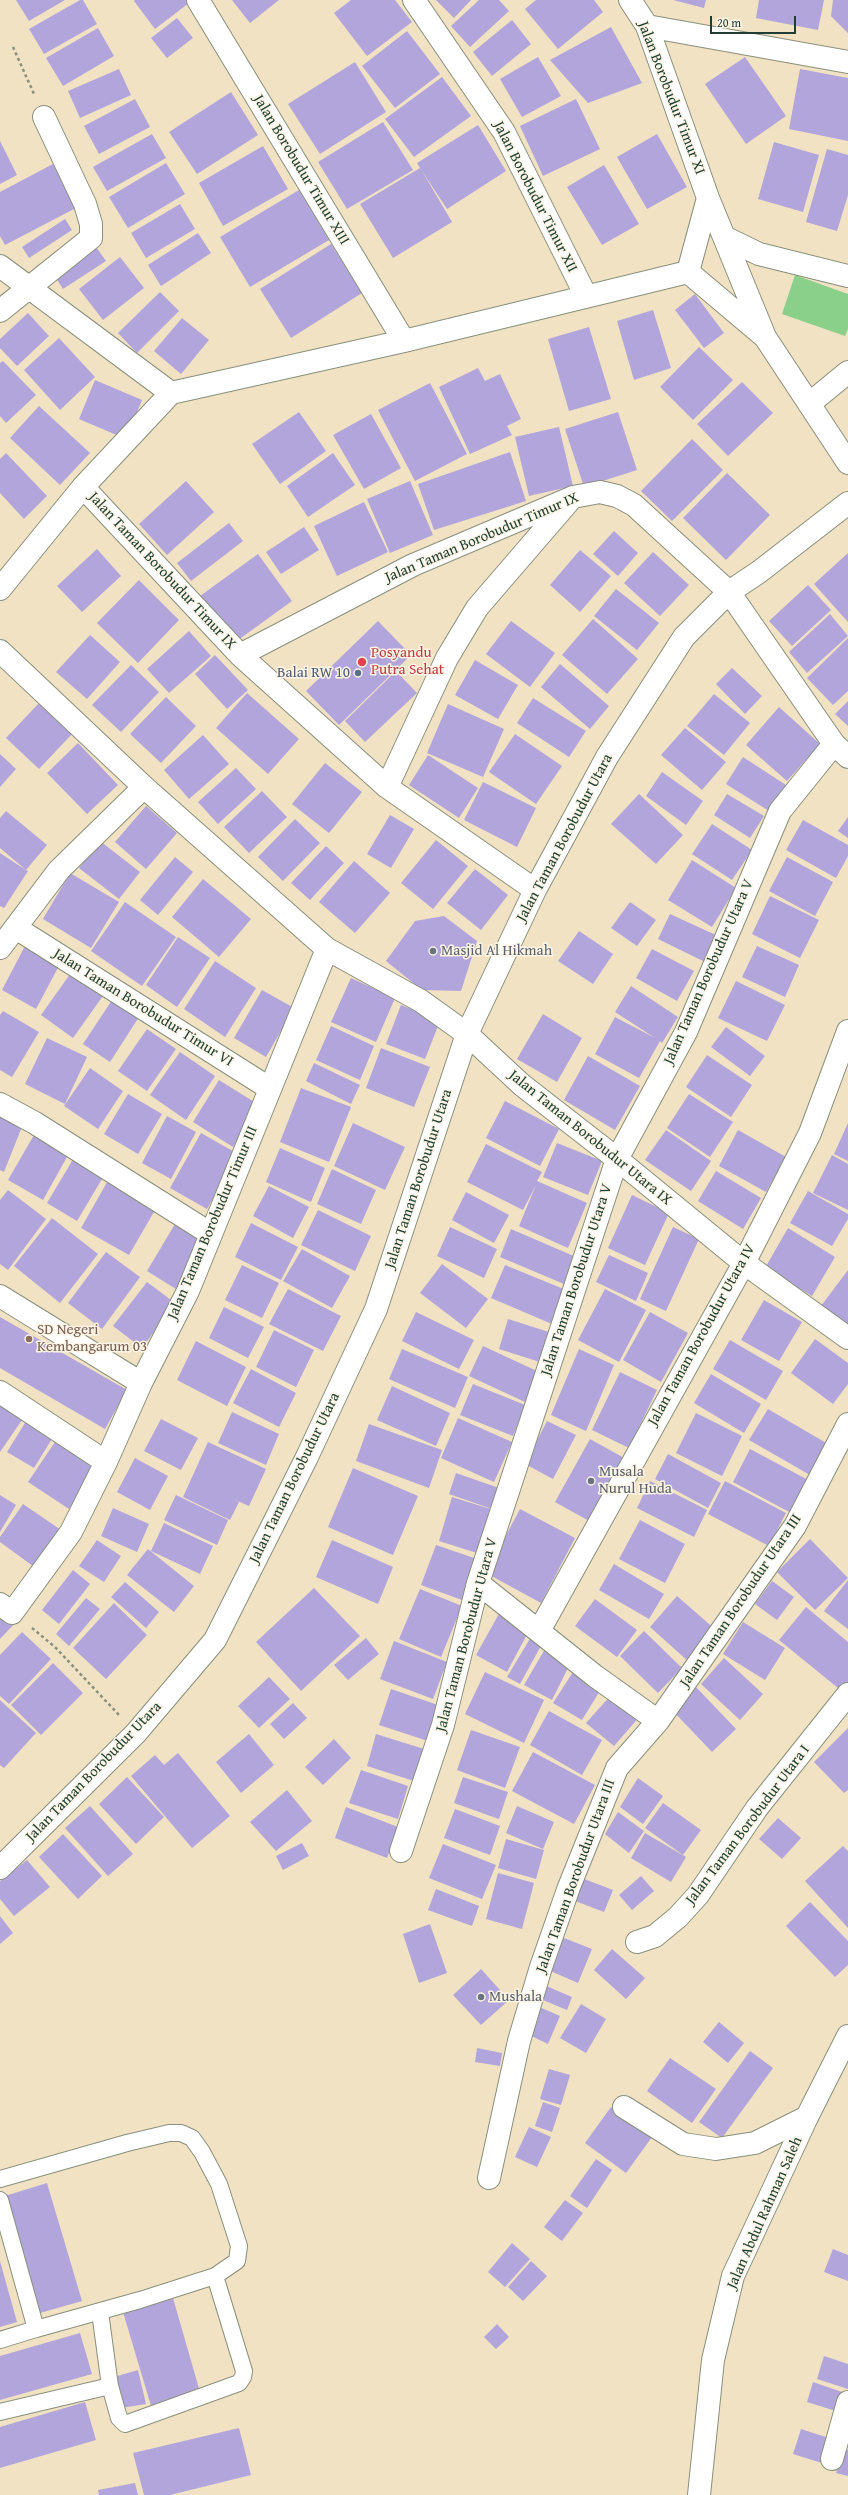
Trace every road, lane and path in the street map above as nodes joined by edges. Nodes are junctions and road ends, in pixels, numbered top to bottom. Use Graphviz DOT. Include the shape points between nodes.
graph roads {
  1 [pos="198,0"];
  2 [pos="414,0"];
  3 [pos="630,0"];
  4 [pos="647,26"];
  5 [pos="13,47"];
  6 [pos="848,62"];
  7 [pos="44,117"];
  8 [pos="708,198"];
  9 [pos="724,237"];
  10 [pos="0,266"];
  11 [pos="688,272"];
  12 [pos="848,276"];
  13 [pos="29,287"];
  14 [pos="586,296"];
  15 [pos="0,311"];
  16 [pos="766,337"];
  17 [pos="404,341"];
  18 [pos="848,372"];
  19 [pos="171,393"];
  20 [pos="809,404"];
  21 [pos="848,463"];
  22 [pos="83,487"];
  23 [pos="574,497"];
  24 [pos="848,503"];
  25 [pos="0,589"];
  26 [pos="729,592"];
  27 [pos="1,655"];
  28 [pos="240,655"];
  29 [pos="841,750"];
  30 [pos="144,787"];
  31 [pos="387,787"];
  32 [pos="535,890"];
  33 [pos="16,928"];
  34 [pos="0,948"];
  35 [pos="327,949"];
  36 [pos="848,1031"];
  37 [pos="467,1034"];
  38 [pos="269,1088"];
  39 [pos="0,1104"];
  40 [pos="617,1159"];
  41 [pos="210,1234"];
  42 [pos="744,1263"];
  43 [pos="0,1296"];
  44 [pos="848,1338"];
  45 [pos="141,1383"];
  46 [pos="0,1392"];
  47 [pos="848,1424"];
  48 [pos="106,1462"];
  49 [pos="478,1584"];
  50 [pos="6,1608"];
  51 [pos="539,1631"];
  52 [pos="848,1694"];
  53 [pos="658,1721"];
  54 [pos="136,1733"];
  55 [pos="402,1851"];
  56 [pos="0,1868"];
  57 [pos="637,1942"];
  58 [pos="848,2036"];
  59 [pos="624,2107"];
  60 [pos="807,2117"];
  61 [pos="489,2178"];
  62 [pos="0,2179"];
  63 [pos="0,2200"];
  64 [pos="215,2276"];
  65 [pos="100,2312"];
  66 [pos="36,2329"];
  67 [pos="0,2340"];
  68 [pos="110,2386"];
  69 [pos="848,2402"];
  70 [pos="0,2412"];
  71 [pos="832,2459"];
  72 [pos="699,2495"];
  1 -- 17 [label="street, Jalan Borobudur Timur XIII"];
  2 -- 14 [label="street, Jalan Borobudur Timur XII" via="504,132"];
  3 -- 4 [label="street, Jalan Borobudur Timur XI"];
  4 -- 6 [label="street"];
  4 -- 8 [label="street, Jalan Borobudur Timur XI"];
  5 -- 7 [label="path"];
  7 -- 13 [label="street" via="85,204 91,224 91,238"];
  8 -- 9 [label="street, Jalan Borobudur Timur XI"];
  8 -- 11 [label="street"];
  9 -- 12 [label="street" via="759,254"];
  9 -- 16 [label="street, Jalan Borobudur Timur XI"];
  10 -- 13 [label="street"];
  11 -- 14 [label="street"];
  11 -- 16 [label="street"];
  13 -- 15 [label="street"];
  13 -- 19 [label="street"];
  14 -- 17 [label="street"];
  16 -- 20 [label="street"];
  17 -- 19 [label="street"];
  18 -- 20 [label="street"];
  19 -- 22 [label="street"];
  20 -- 21 [label="street"];
  22 -- 25 [label="street"];
  22 -- 28 [label="street, Jalan Taman Borobudur Timur IX"];
  23 -- 26 [label="street, Jalan Taman Borobudur Timur IX" via="600,492 617,496 634,505"];
  23 -- 28 [label="street, Jalan Taman Borobudur Timur IX" via="412,565"];
  23 -- 31 [label="street" via="477,608 447,658"];
  24 -- 26 [label="street, Jalan Taman Borobudur Utara"];
  26 -- 29 [label="street, Jalan Taman Borobudur Timur IX"];
  26 -- 32 [label="street, Jalan Taman Borobudur Utara" via="684,637 607,757"];
  27 -- 30 [label="street, Jalan Taman Borobudur Utara IX"];
  28 -- 31 [label="street, Jalan Taman Borobudur Timur IX"];
  29 -- 40 [label="street, Jalan Taman Borobudur Utara V" via="780,811 686,1032"];
  30 -- 33 [label="street" via="59,870"];
  30 -- 35 [label="street, Jalan Taman Borobudur Utara IX"];
  31 -- 32 [label="street, Jalan Taman Borobudur Timur IX"];
  32 -- 37 [label="street, Jalan Taman Borobudur Utara"];
  33 -- 34 [label="street"];
  33 -- 38 [label="street, Jalan Taman Borobudur Timur VI"];
  35 -- 37 [label="street, Jalan Taman Borobudur Utara IX" via="421,1001"];
  35 -- 38 [label="street, Jalan Taman Borobudur Timur III"];
  36 -- 42 [label="street, Jalan Taman Borobudur Utara IV" via="810,1133"];
  37 -- 40 [label="street, Jalan Taman Borobudur Utara IX" via="522,1085"];
  37 -- 54 [label="street, Jalan Taman Borobudur Utara" via="376,1309 307,1457 215,1640"];
  38 -- 41 [label="street, Jalan Taman Borobudur Timur III"];
  39 -- 41 [label="street"];
  40 -- 42 [label="street, Jalan Taman Borobudur Utara IX"];
  40 -- 49 [label="street, Jalan Taman Borobudur Utara V"];
  41 -- 45 [label="street, Jalan Taman Borobudur Timur III" via="188,1291"];
  42 -- 44 [label="street, Jalan Taman Borobudur Utara IX"];
  42 -- 51 [label="street, Jalan Taman Borobudur Utara IV"];
  43 -- 45 [label="street"];
  45 -- 48 [label="street, Jalan Taman Borobudur Timur III"];
  46 -- 48 [label="street"];
  47 -- 53 [label="street, Jalan Taman Borobudur Utara III" via="795,1526"];
  48 -- 50 [label="street, Jalan Taman Borobudur Timur III" via="71,1532"];
  49 -- 51 [label="street"];
  49 -- 55 [label="street, Jalan Taman Borobudur Utara V" via="443,1725"];
  50 -- 54 [label="path" via="55,1647"];
  51 -- 53 [label="street" via="595,1676"];
  52 -- 57 [label="street, Jalan Taman Borobudur Utara I" via="757,1808 698,1896 655,1936"];
  53 -- 61 [label="street, Jalan Taman Borobudur Utara III" via="616,1768 568,1887 518,2041"];
  54 -- 56 [label="street, Jalan Taman Borobudur Utara"];
  58 -- 60 [label="street, Jalan Abdul Rahman Saleh"];
  59 -- 60 [label="street" via="683,2144 716,2149 755,2143"];
  60 -- 72 [label="street, Jalan Abdul Rahman Saleh" via="733,2276 713,2360"];
  62 -- 64 [label="lane" via="127,2143 181,2133 192,2138 219,2184 239,2246 238,2261"];
  63 -- 66 [label="lane"];
  64 -- 65 [label="lane"];
  64 -- 68 [label="lane" via="244,2370 239,2383 125,2424 119,2418"];
  65 -- 66 [label="lane"];
  65 -- 68 [label="lane"];
  66 -- 67 [label="lane"];
  68 -- 70 [label="lane"];
  69 -- 71 [label="street"];
}
